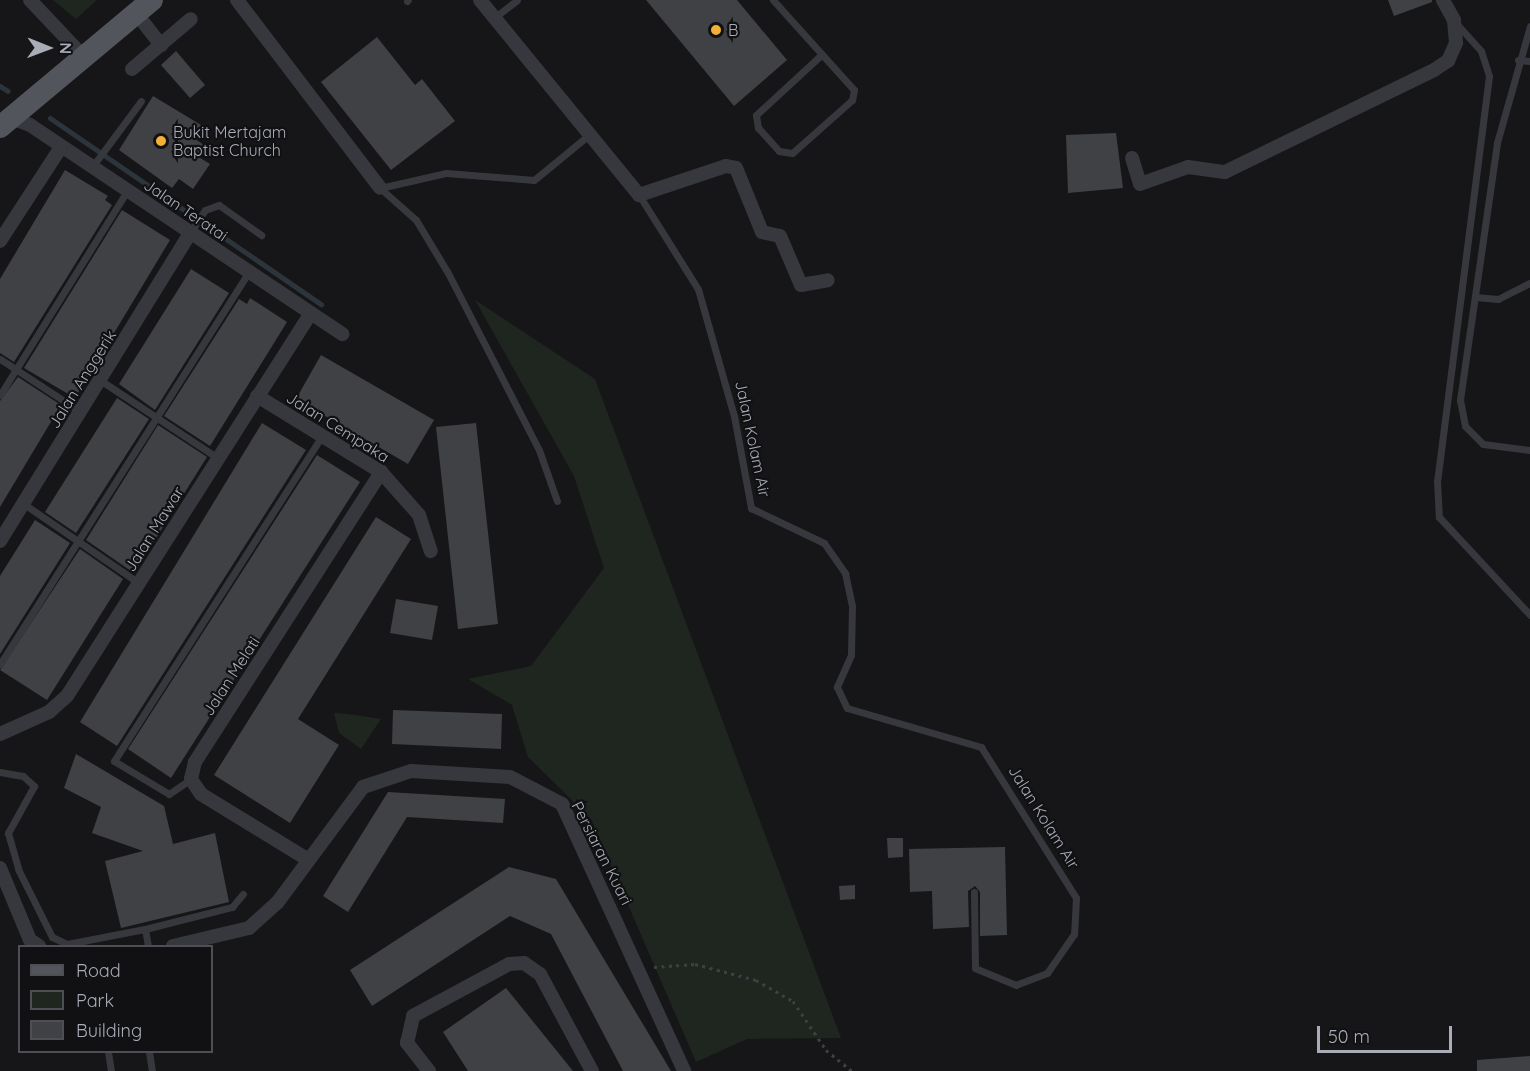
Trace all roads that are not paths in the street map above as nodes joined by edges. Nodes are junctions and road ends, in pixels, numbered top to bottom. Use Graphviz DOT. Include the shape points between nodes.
graph roads {
  1 [pos="30,0"];
  2 [pos="237,0"];
  3 [pos="480,0"];
  4 [pos="517,0"];
  5 [pos="773,0"];
  6 [pos="1443,0"];
  7 [pos="144,7"];
  8 [pos="494,18"];
  9 [pos="191,19"];
  10 [pos="1454,20"];
  11 [pos="1530,26"];
  12 [pos="161,45"];
  13 [pos="82,55"];
  14 [pos="821,55"];
  15 [pos="1518,60"];
  16 [pos="1530,61"];
  17 [pos="132,69"];
  18 [pos="141,101"];
  19 [pos="4,120"];
  20 [pos="590,134"];
  21 [pos="60,147"];
  22 [pos="1132,158"];
  23 [pos="92,167"];
  24 [pos="380,188"];
  25 [pos="127,191"];
  26 [pos="639,195"];
  27 [pos="190,233"];
  28 [pos="261,235"];
  29 [pos="0,241"];
  30 [pos="249,272"];
  31 [pos="828,280"];
  32 [pos="1530,283"];
  33 [pos="1475,297"];
  34 [pos="311,313"];
  35 [pos="342,334"];
  36 [pos="0,359"];
  37 [pos="16,370"];
  38 [pos="100,380"];
  39 [pos="0,396"];
  40 [pos="257,396"];
  41 [pos="81,412"];
  42 [pos="158,418"];
  43 [pos="322,436"];
  44 [pos="1530,450"];
  45 [pos="218,458"];
  46 [pos="381,472"];
  47 [pos="557,501"];
  48 [pos="24,504"];
  49 [pos="0,541"];
  50 [pos="81,543"];
  51 [pos="431,551"];
  52 [pos="139,583"];
  53 [pos="1530,615"];
  54 [pos="0,664"];
  55 [pos="0,734"];
  56 [pos="0,772"];
  57 [pos="191,779"];
  58 [pos="307,859"];
  59 [pos="0,868"];
  60 [pos="974,892"];
  61 [pos="243,894"];
  62 [pos="145,929"];
  63 [pos="38,945"];
  64 [pos="148,945"];
  65 [pos="177,945"];
  66 [pos="108,1053"];
  67 [pos="149,1053"];
  68 [pos="111,1071"];
  69 [pos="152,1071"];
  70 [pos="429,1071"];
  71 [pos="592,1071"];
  72 [pos="684,1071"];
  1 -- 13 [label="street"];
  2 -- 24 [label="street"];
  3 -- 8 [label="street, Jalan Kolam Air"];
  4 -- 8 [label="lane"];
  5 -- 14 [label="lane"];
  6 -- 10 [label="street"];
  7 -- 12 [label="street"];
  7 -- 13 [label="main road"];
  8 -- 20 [label="street, Jalan Kolam Air"];
  9 -- 12 [label="street"];
  10 -- 22 [label="street" via="1456,43 1448,61 1225,172 1188,166 1140,184"];
  10 -- 53 [label="lane" via="1482,51 1488,76 1437,481 1439,517"];
  11 -- 15 [label="lane"];
  12 -- 17 [label="street"];
  13 -- 19 [label="main road"];
  14 -- 14 [label="lane" via="854,90 852,100 792,153 779,151 758,128 756,115"];
  15 -- 16 [label="lane"];
  15 -- 33 [label="lane" via="1497,143"];
  18 -- 23 [label="lane"];
  19 -- 21 [label="street, Jalan Teratai"];
  20 -- 24 [label="lane" via="534,180 446,173"];
  20 -- 26 [label="street, Jalan Kolam Air"];
  21 -- 23 [label="street, Jalan Teratai"];
  21 -- 29 [label="street"];
  23 -- 25 [label="street, Jalan Teratai"];
  24 -- 47 [label="lane" via="416,220 448,273 540,450"];
  25 -- 27 [label="street, Jalan Teratai"];
  25 -- 37 [label="lane"];
  26 -- 31 [label="street" via="726,166 736,168 762,232 780,236 801,285"];
  26 -- 60 [label="lane, Jalan Kolam Air" via="698,289 734,416 751,508 824,543 845,573 852,606 851,655 837,687 847,708 981,747 1076,898 1074,933 1047,973 1016,985 975,968"];
  27 -- 28 [label="lane" via="205,210 219,205"];
  27 -- 30 [label="street, Jalan Teratai"];
  27 -- 38 [label="street, Jalan Anggerik"];
  30 -- 34 [label="street, Jalan Teratai"];
  30 -- 42 [label="lane"];
  32 -- 33 [label="lane" via="1498,299"];
  33 -- 44 [label="lane" via="1460,400 1465,426 1483,444"];
  34 -- 35 [label="street, Jalan Teratai"];
  34 -- 40 [label="street, Jalan Mawar"];
  36 -- 37 [label="lane"];
  37 -- 39 [label="lane"];
  37 -- 41 [label="lane"];
  38 -- 41 [label="street, Jalan Anggerik"];
  38 -- 42 [label="lane"];
  40 -- 43 [label="street, Jalan Cempaka"];
  40 -- 45 [label="street, Jalan Mawar"];
  41 -- 48 [label="street, Jalan Anggerik"];
  42 -- 45 [label="lane"];
  42 -- 50 [label="lane"];
  43 -- 46 [label="street, Jalan Cempaka"];
  43 -- 57 [label="lane" via="114,760 169,795"];
  45 -- 52 [label="street, Jalan Mawar"];
  46 -- 51 [label="street, Jalan Cempaka" via="419,515"];
  46 -- 57 [label="street, Jalan Melati" via="195,762"];
  48 -- 49 [label="street, Jalan Anggerik"];
  48 -- 50 [label="lane"];
  50 -- 52 [label="lane"];
  50 -- 54 [label="lane"];
  52 -- 55 [label="street, Jalan Mawar" via="67,696 49,712"];
  56 -- 62 [label="lane" via="23,776 34,786 8,833 18,869 52,937 67,944"];
  57 -- 58 [label="street" via="201,794"];
  58 -- 65 [label="street, Persiaran Kuari" via="277,903 249,928"];
  58 -- 72 [label="street, Persiaran Kuari" via="363,787 411,771 510,777 562,804"];
  59 -- 63 [label="street" via="30,940"];
  61 -- 62 [label="lane" via="232,906"];
  62 -- 64 [label="lane"];
  66 -- 68 [label="lane"];
  67 -- 69 [label="lane"];
  70 -- 71 [label="street" via="407,1043 413,1016 509,964 524,963 540,974"];
}
